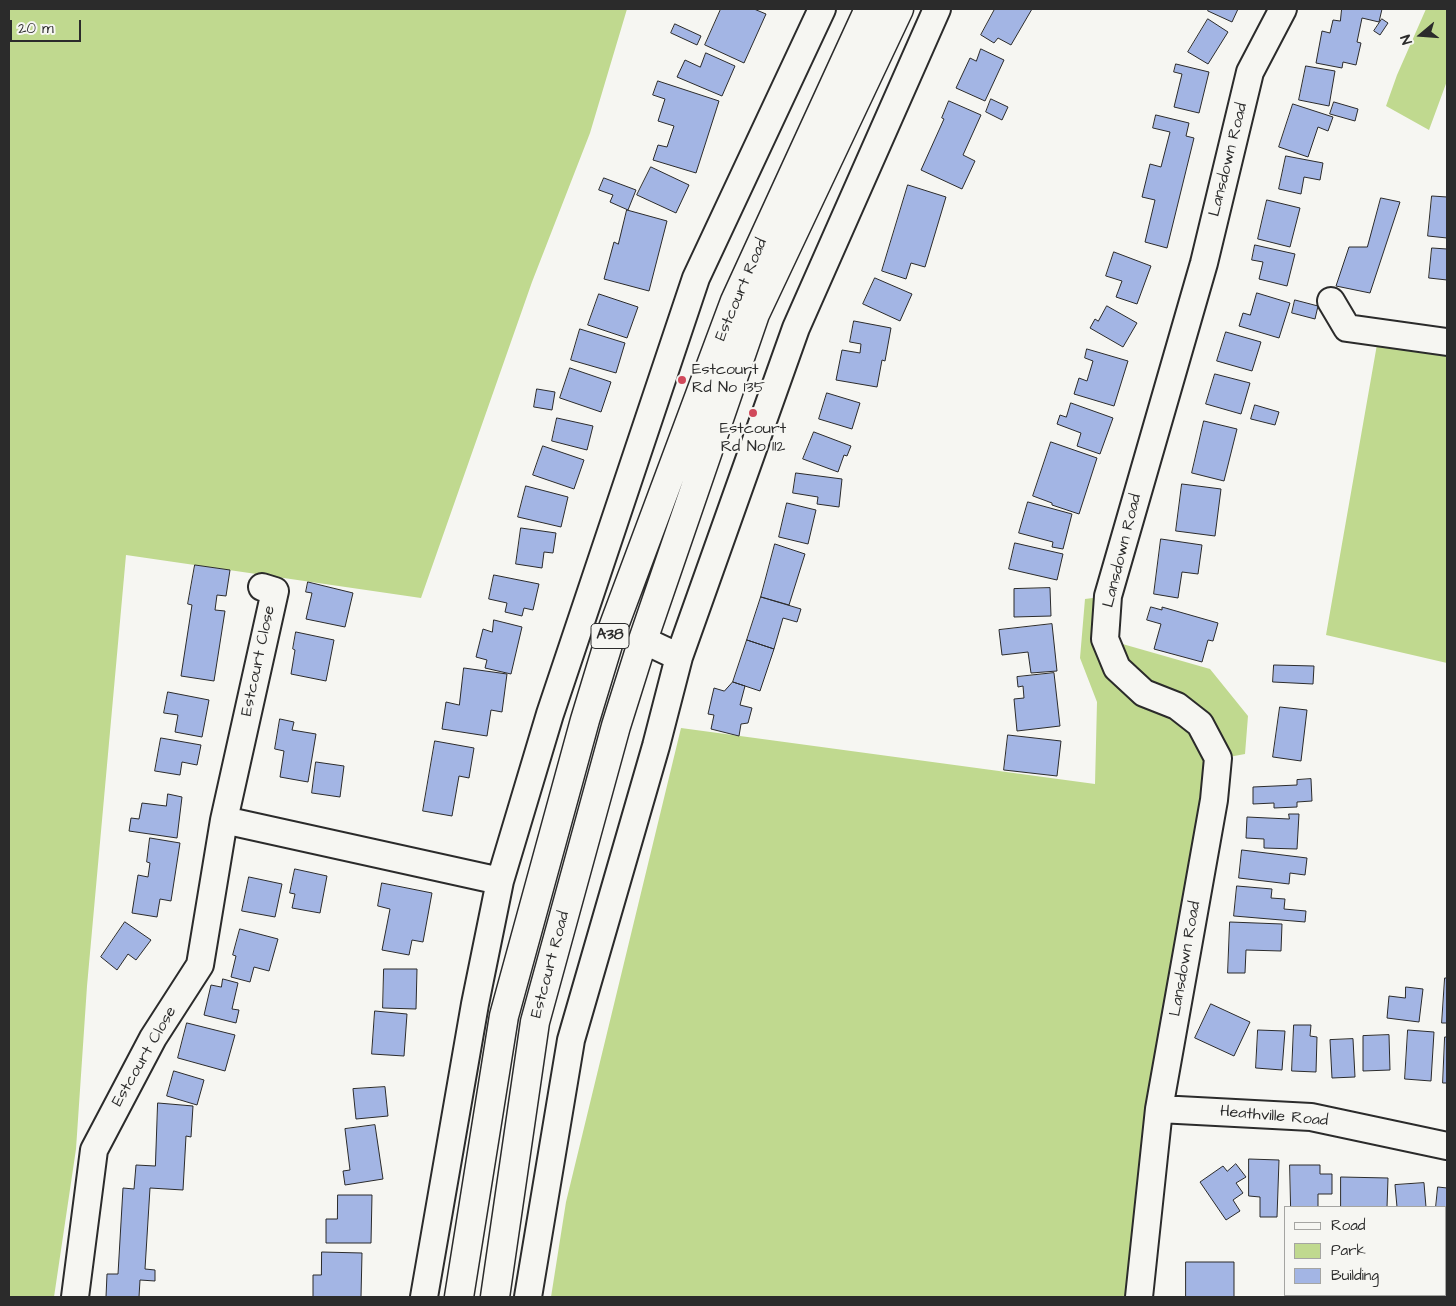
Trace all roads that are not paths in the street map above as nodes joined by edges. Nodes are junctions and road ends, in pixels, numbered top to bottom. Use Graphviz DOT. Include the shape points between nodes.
graph roads {
  1 [pos="822,9"];
  2 [pos="869,9"];
  3 [pos="899,9"];
  4 [pos="937,9"];
  5 [pos="1283,9"];
  6 [pos="1331,301"];
  7 [pos="1447,342"];
  8 [pos="274,590"];
  9 [pos="643,640"];
  10 [pos="679,657"];
  11 [pos="550,714"];
  12 [pos="585,720"];
  13 [pos="224,820"];
  14 [pos="500,881"];
  15 [pos="475,1004"];
  16 [pos="504,1016"];
  17 [pos="1159,1109"];
  18 [pos="1447,1146"];
  19 [pos="75,1297"];
  20 [pos="424,1297"];
  21 [pos="459,1297"];
  22 [pos="495,1297"];
  23 [pos="528,1297"];
  24 [pos="1139,1297"];
  1 -- 11 [label="street" via="696,278"];
  2 -- 12 [label="main road, Estcourt Road / A38" via="735,301 612,628"];
  3 -- 9 [label="main road, Estcourt Road / A38" via="755,314"];
  4 -- 10 [label="street" via="796,328"];
  5 -- 17 [label="street, Lansdown Road" via="1250,72 1204,263 1108,596 1105,639 1118,668 1144,693 1177,706 1200,724 1218,758 1214,800"];
  6 -- 7 [label="street" via="1347,328"];
  8 -- 13 [label="street, Estcourt Close"];
  9 -- 10 [label="street"];
  9 -- 22 [label="main road, Estcourt Road / A38" via="616,726 535,1022"];
  10 -- 23 [label="street" via="571,1040"];
  11 -- 12 [label="street"];
  11 -- 14 [label="street"];
  12 -- 16 [label="main road, Estcourt Road / A38"];
  13 -- 14 [label="street"];
  13 -- 19 [label="street, Estcourt Close" via="200,965 153,1038 94,1150"];
  14 -- 15 [label="street"];
  15 -- 16 [label="street, Estcourt Road"];
  15 -- 20 [label="street"];
  16 -- 21 [label="main road, Estcourt Road / A38"];
  17 -- 18 [label="street, Heathville Road" via="1311,1117"];
  17 -- 24 [label="street, Lansdown Road"];
}
